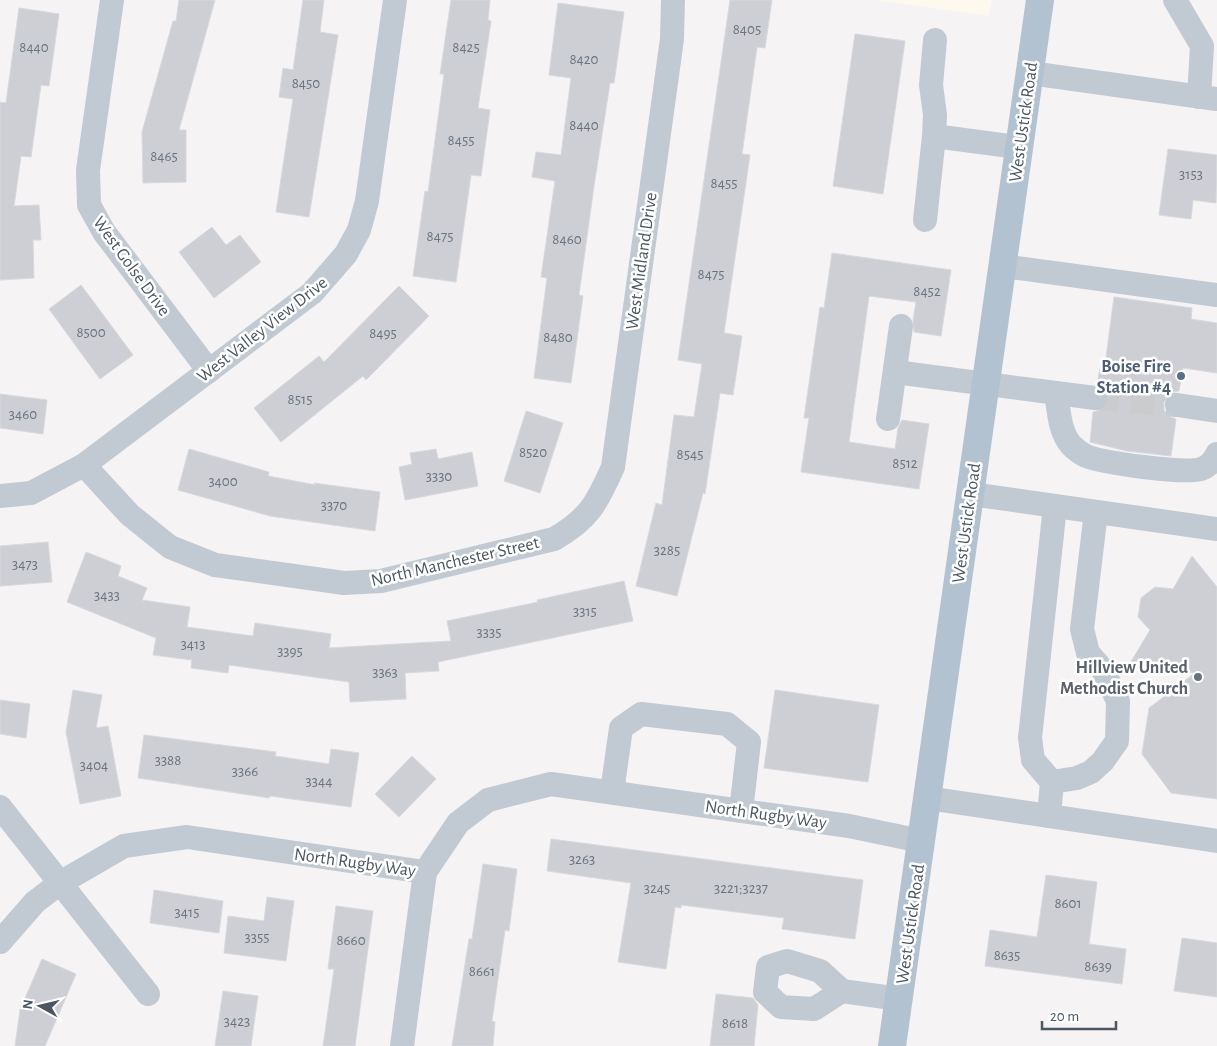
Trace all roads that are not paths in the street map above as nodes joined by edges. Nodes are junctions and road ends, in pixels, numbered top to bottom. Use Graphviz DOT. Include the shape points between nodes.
graph roads {
  1 [pos="112,0"];
  2 [pos="395,0"];
  3 [pos="673,0"];
  4 [pos="1040,0"];
  5 [pos="1174,0"];
  6 [pos="935,40"];
  7 [pos="1030,73"];
  8 [pos="1208,98"];
  9 [pos="934,136"];
  10 [pos="1018,147"];
  11 [pos="925,220"];
  12 [pos="1003,266"];
  13 [pos="1217,295"];
  14 [pos="901,326"];
  15 [pos="209,371"];
  16 [pos="895,372"];
  17 [pos="985,384"];
  18 [pos="1056,393"];
  19 [pos="1095,398"];
  20 [pos="1177,406"];
  21 [pos="1217,411"];
  22 [pos="888,419"];
  23 [pos="1217,454"];
  24 [pos="84,465"];
  25 [pos="971,494"];
  26 [pos="0,496"];
  27 [pos="1054,506"];
  28 [pos="1096,512"];
  29 [pos="587,516"];
  30 [pos="1217,529"];
  31 [pos="1052,782"];
  32 [pos="612,792"];
  33 [pos="927,798"];
  34 [pos="0,807"];
  35 [pos="741,811"];
  36 [pos="1050,816"];
  37 [pos="921,841"];
  38 [pos="1217,841"];
  39 [pos="425,872"];
  40 [pos="60,883"];
  41 [pos="0,942"];
  42 [pos="842,991"];
  43 [pos="148,994"];
  44 [pos="899,999"];
  45 [pos="402,1046"];
  46 [pos="892,1046"];
  1 -- 15 [label="street, West Golse Drive" via="88,170 89,205 104,232"];
  2 -- 15 [label="street, West Valley View Drive" via="367,201 359,230 346,254 312,294"];
  3 -- 29 [label="street, West Midland Drive" via="672,39 612,467"];
  4 -- 7 [label="main road, West Ustick Road"];
  5 -- 8 [label="street" via="1202,46"];
  6 -- 9 [label="street" via="931,85"];
  7 -- 8 [label="street"];
  7 -- 10 [label="main road, West Ustick Road"];
  9 -- 10 [label="street"];
  9 -- 11 [label="street"];
  10 -- 12 [label="main road, West Ustick Road"];
  12 -- 13 [label="street"];
  12 -- 17 [label="main road, West Ustick Road"];
  14 -- 16 [label="street"];
  15 -- 24 [label="street, West Valley View Drive"];
  16 -- 17 [label="street"];
  16 -- 22 [label="street"];
  17 -- 18 [label="street"];
  17 -- 25 [label="main road, West Ustick Road"];
  18 -- 19 [label="street"];
  18 -- 23 [label="street" via="1063,430 1071,445 1085,456 1108,462 1200,469 1214,461"];
  20 -- 21 [label="street"];
  24 -- 26 [label="street" via="31,493"];
  24 -- 29 [label="street, North Manchester Street" via="130,515 170,547 215,565 344,583 381,581 554,539"];
  25 -- 27 [label="street"];
  25 -- 33 [label="main road, West Ustick Road"];
  27 -- 28 [label="street"];
  27 -- 31 [label="street" via="1030,738 1033,760"];
  28 -- 30 [label="street"];
  28 -- 31 [label="street" via="1082,629 1088,653 1103,670 1118,701 1116,740 1103,762 1091,772 1078,778"];
  31 -- 36 [label="street"];
  32 -- 35 [label="street, North Rugby Way"];
  32 -- 35 [label="street" via="621,728 641,714 727,724 749,742"];
  32 -- 39 [label="street, North Rugby Way" via="551,784 488,800 458,823"];
  33 -- 36 [label="street"];
  33 -- 37 [label="main road, West Ustick Road"];
  34 -- 40 [label="street"];
  35 -- 37 [label="street, North Rugby Way" via="849,826"];
  36 -- 38 [label="street"];
  37 -- 44 [label="main road, West Ustick Road"];
  39 -- 40 [label="street, North Rugby Way" via="187,836 124,846"];
  39 -- 45 [label="street"];
  40 -- 41 [label="street, North Rugby Way" via="35,902"];
  40 -- 43 [label="street"];
  42 -- 44 [label="street"];
  44 -- 46 [label="main road, West Ustick Road"];
}
